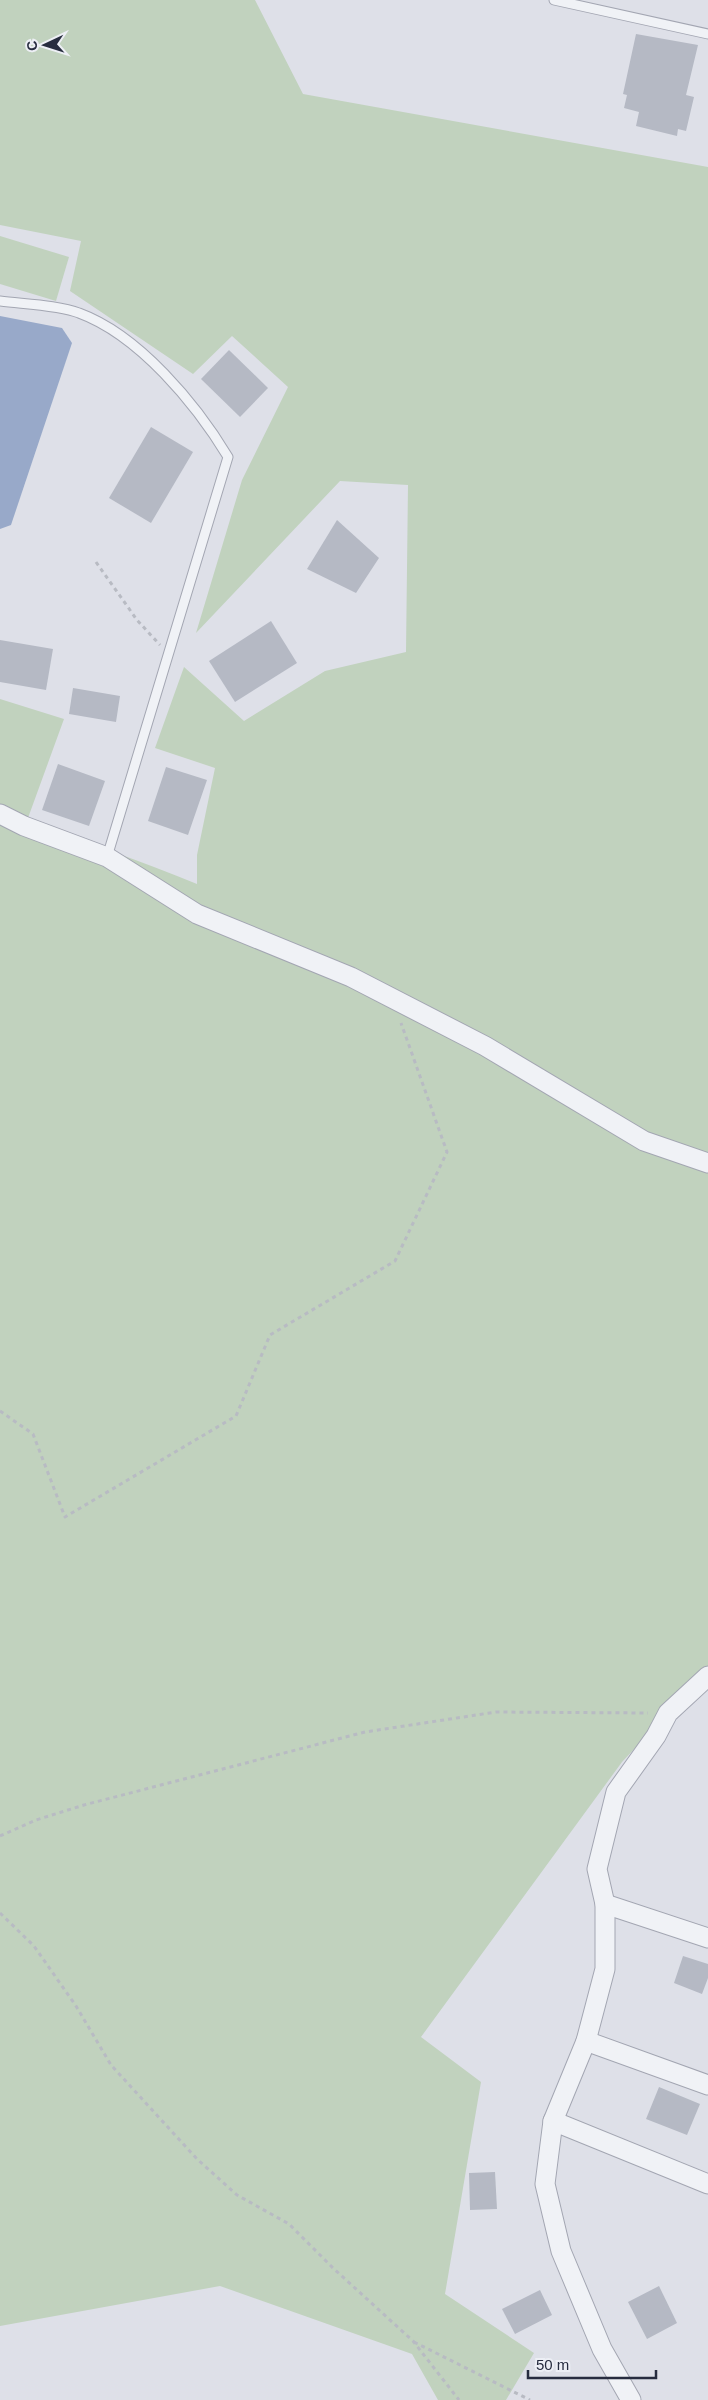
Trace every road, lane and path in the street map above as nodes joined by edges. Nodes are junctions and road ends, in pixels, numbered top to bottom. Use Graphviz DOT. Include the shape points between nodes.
graph roads {
  1 [pos="554,0"];
  2 [pos="708,34"];
  3 [pos="0,301"];
  4 [pos="96,562"];
  5 [pos="169,655"];
  6 [pos="0,814"];
  7 [pos="106,857"];
  8 [pos="401,1022"];
  9 [pos="708,1163"];
  10 [pos="0,1411"];
  11 [pos="708,1676"];
  12 [pos="668,1713"];
  13 [pos="0,1836"];
  14 [pos="605,1904"];
  15 [pos="0,1914"];
  16 [pos="708,1938"];
  17 [pos="586,2041"];
  18 [pos="708,2085"];
  19 [pos="553,2122"];
  20 [pos="708,2184"];
  21 [pos="413,2341"];
  22 [pos="459,2400"];
  23 [pos="530,2400"];
  24 [pos="631,2400"];
  1 -- 2 [label="lane"];
  3 -- 5 [label="lane" via="77,312 122,335 148,358 199,415 228,457"];
  4 -- 5 [label="path" via="137,620"];
  5 -- 7 [label="lane"];
  6 -- 7 [label="street"];
  7 -- 9 [label="street" via="197,914 351,977 484,1046 644,1141"];
  8 -- 10 [label="path" via="447,1152 395,1260 270,1335 236,1416 65,1517 33,1434"];
  11 -- 12 [label="street"];
  12 -- 13 [label="path" via="496,1712 365,1732 84,1805 36,1820"];
  12 -- 14 [label="street" via="656,1736 616,1792 597,1868"];
  14 -- 16 [label="street"];
  14 -- 17 [label="street" via="605,1969"];
  15 -- 21 [label="path" via="34,1946 76,2006 111,2065 197,2158 236,2195 289,2224"];
  17 -- 18 [label="street"];
  17 -- 19 [label="street"];
  19 -- 20 [label="street"];
  19 -- 24 [label="street" via="545,2184 561,2251 602,2349"];
  21 -- 22 [label="path"];
  21 -- 23 [label="path"];
}
